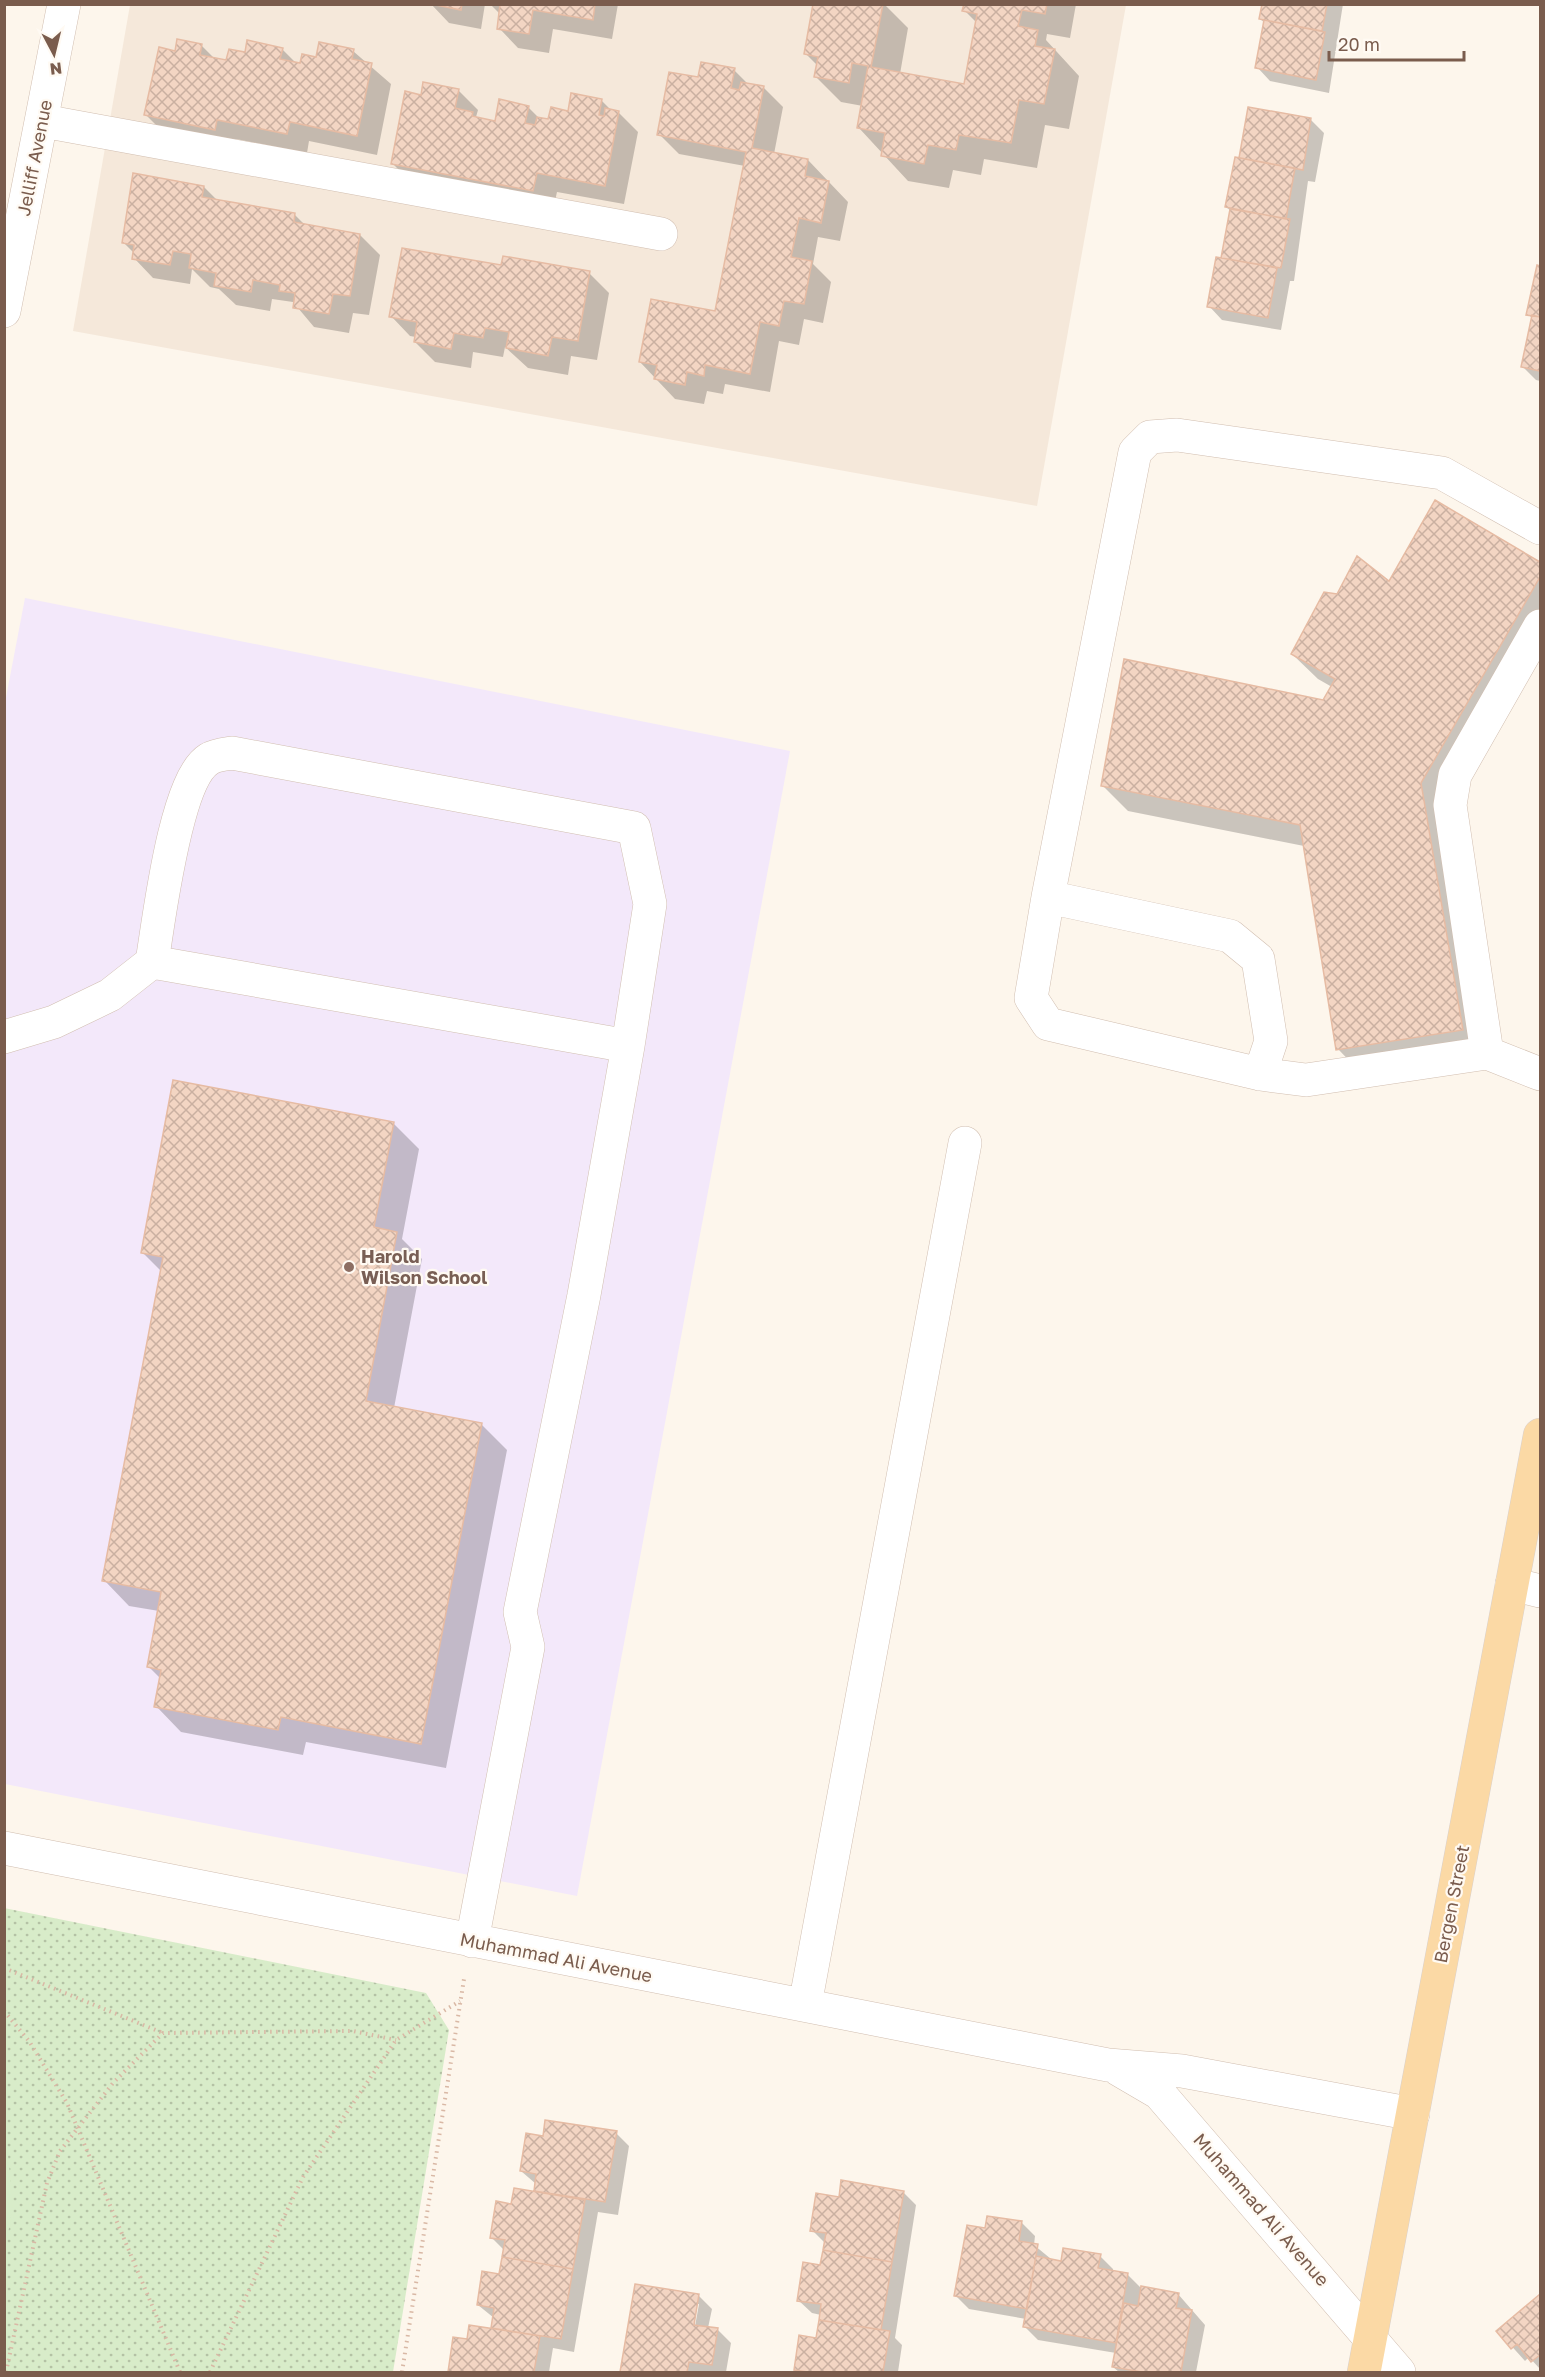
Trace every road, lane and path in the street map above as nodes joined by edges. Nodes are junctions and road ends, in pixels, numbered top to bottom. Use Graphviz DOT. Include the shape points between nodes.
graph roads {
  1 [pos="64,4"];
  2 [pos="43,121"];
  3 [pos="661,234"];
  4 [pos="4,311"];
  5 [pos="1540,528"];
  6 [pos="1540,626"];
  7 [pos="1048,897"];
  8 [pos="152,962"];
  9 [pos="4,1037"];
  10 [pos="628,1046"];
  11 [pos="1487,1053"];
  12 [pos="1260,1074"];
  13 [pos="1540,1074"];
  14 [pos="965,1143"];
  15 [pos="1540,1435"];
  16 [pos="1526,1587"];
  17 [pos="4,1848"];
  18 [pos="472,1941"];
  19 [pos="4,1968"];
  20 [pos="460,2001"];
  21 [pos="805,2005"];
  22 [pos="4,2011"];
  23 [pos="163,2033"];
  24 [pos="396,2040"];
  25 [pos="1108,2065"];
  26 [pos="1413,2114"];
  27 [pos="78,2126"];
  28 [pos="1370,2336"];
  29 [pos="6,2373"];
  30 [pos="180,2373"];
  31 [pos="210,2373"];
  32 [pos="402,2373"];
  33 [pos="1364,2373"];
  34 [pos="1399,2373"];
  1 -- 2 [label="street, Jelliff Avenue"];
  2 -- 3 [label="street"];
  2 -- 4 [label="street, Jelliff Avenue"];
  5 -- 7 [label="street" via="1442,473 1177,435 1150,436 1135,452"];
  6 -- 11 [label="street" via="1455,775 1450,805"];
  7 -- 12 [label="street" via="1230,936 1258,959 1271,1041"];
  7 -- 12 [label="street" via="1031,998 1048,1024"];
  8 -- 9 [label="street" via="110,995 54,1022"];
  8 -- 10 [label="street"];
  8 -- 10 [label="street" via="179,812 190,783 209,759 232,753 634,828 650,903"];
  10 -- 18 [label="street" via="584,1295 520,1612 528,1647"];
  11 -- 12 [label="street" via="1305,1080"];
  11 -- 13 [label="street"];
  14 -- 21 [label="street"];
  15 -- 16 [label="main road, Bergen Street"];
  16 -- 26 [label="main road, Bergen Street"];
  17 -- 18 [label="street, Muhammad Ali Avenue"];
  18 -- 20 [label="path"];
  18 -- 21 [label="street, Muhammad Ali Avenue"];
  19 -- 23 [label="path"];
  20 -- 24 [label="path"];
  20 -- 32 [label="path"];
  21 -- 25 [label="street, Muhammad Ali Avenue"];
  22 -- 27 [label="path" via="47,2067"];
  23 -- 24 [label="path" via="353,2031"];
  23 -- 27 [label="path" via="112,2083"];
  24 -- 31 [label="path" via="303,2177"];
  25 -- 26 [label="street, Muhammad Ali Avenue" via="1182,2071"];
  25 -- 28 [label="street, Muhammad Ali Avenue" via="1159,2093"];
  26 -- 28 [label="main road, Bergen Street"];
  27 -- 29 [label="path" via="60,2151 47,2183"];
  27 -- 30 [label="path"];
  28 -- 33 [label="main road, Bergen Street"];
  28 -- 34 [label="street, Muhammad Ali Avenue"];
}
